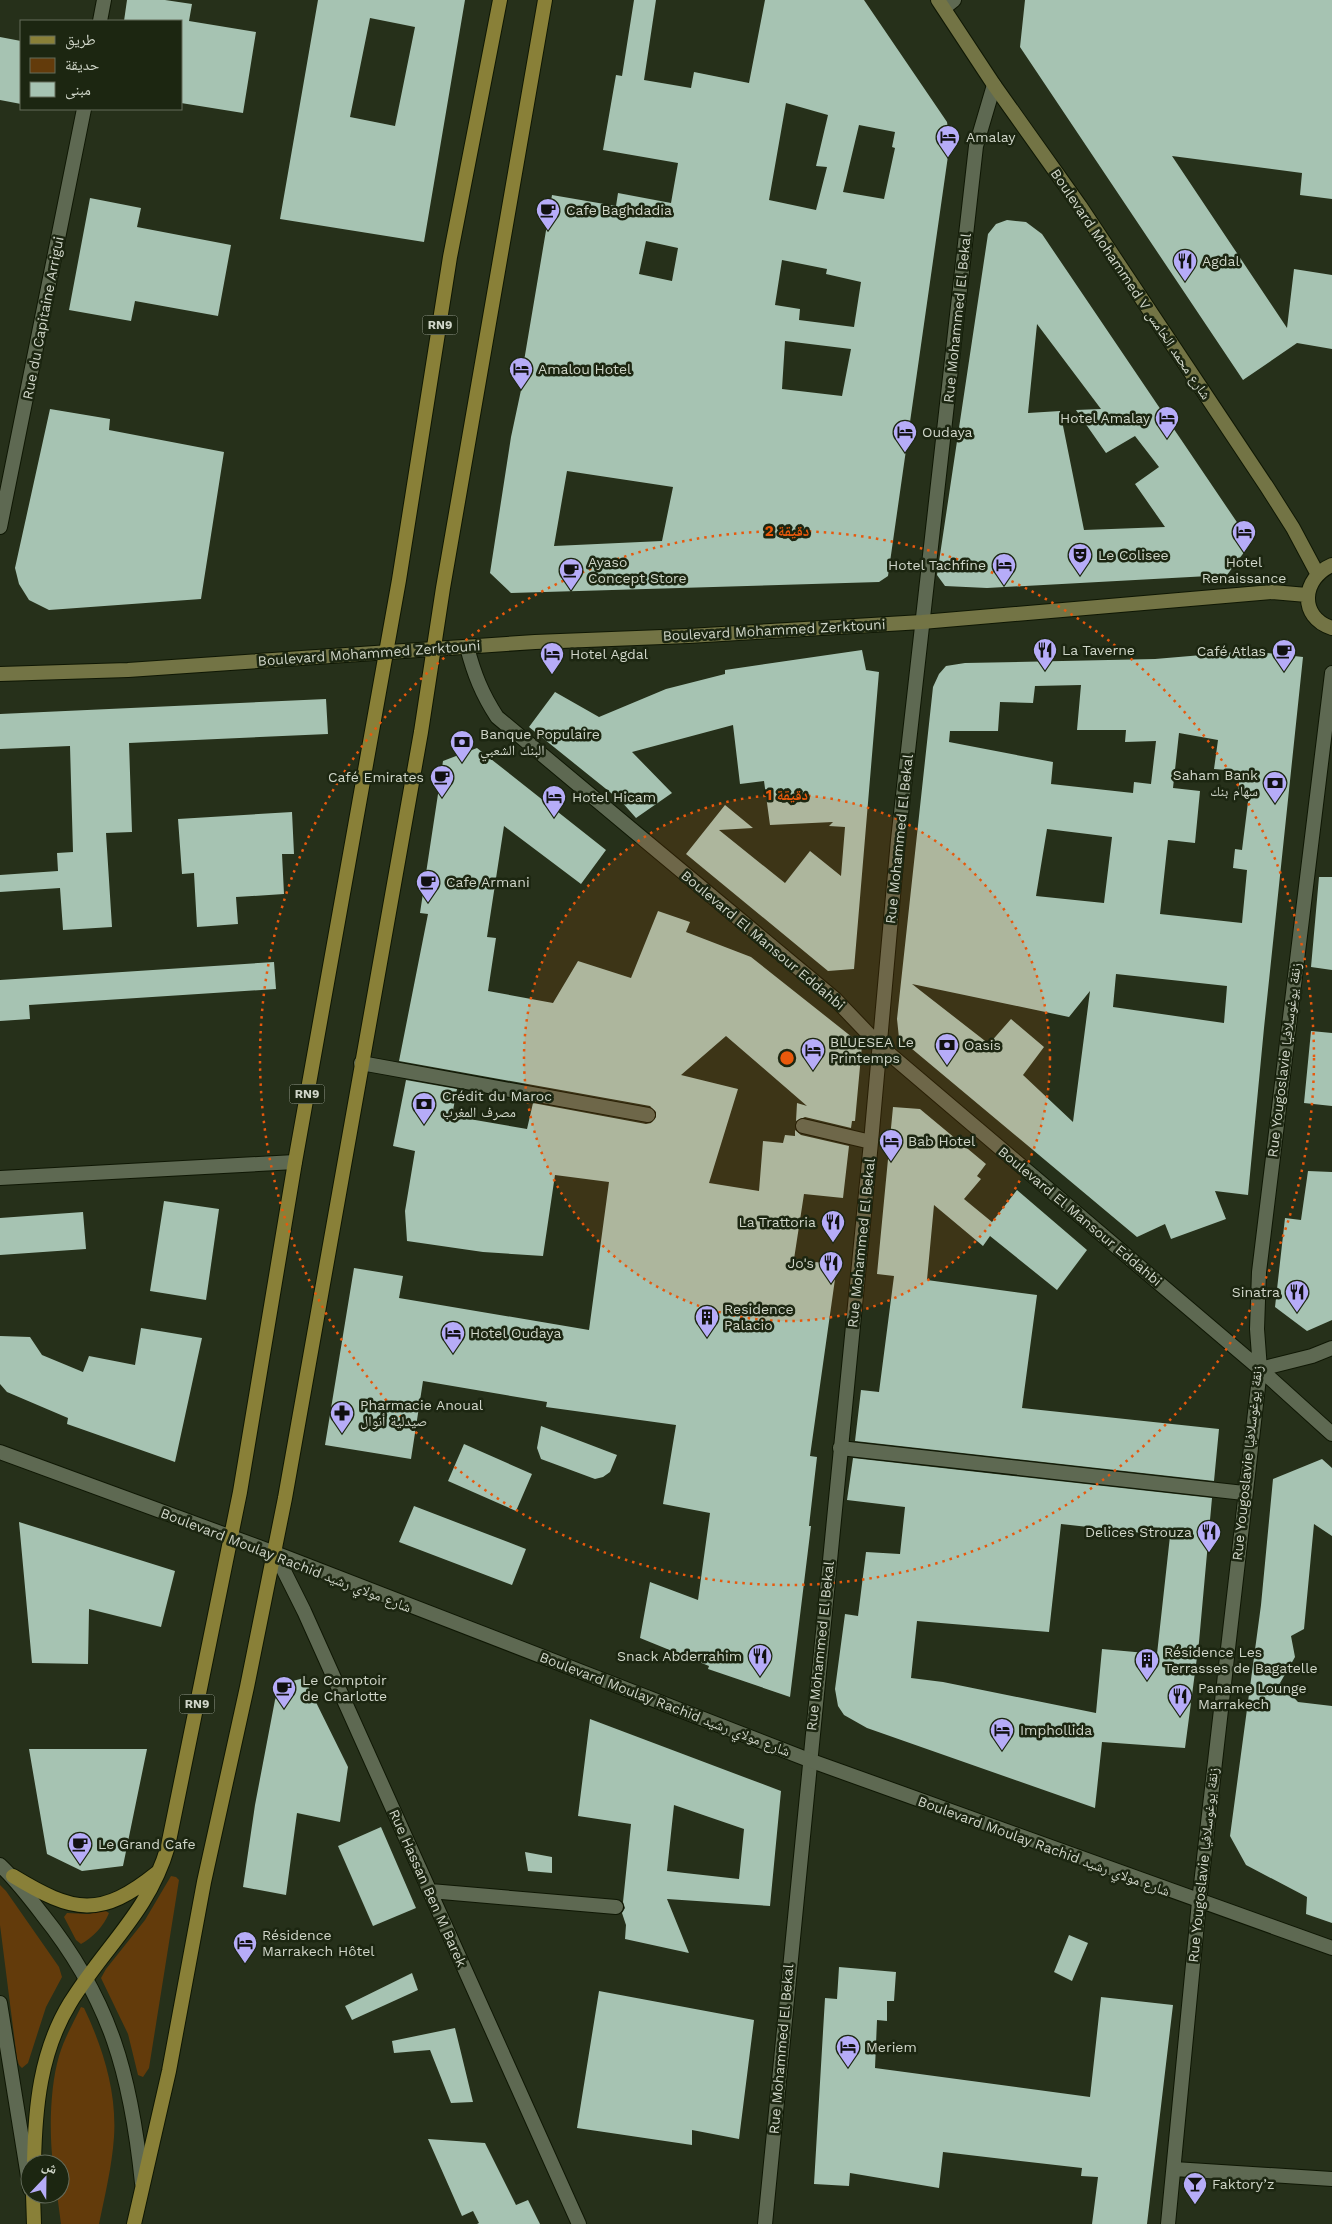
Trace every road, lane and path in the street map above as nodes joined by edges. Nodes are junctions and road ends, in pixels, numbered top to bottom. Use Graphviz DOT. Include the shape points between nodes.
graph roads {
  1 [pos="104,0"];
  2 [pos="500,0"];
  3 [pos="545,0"];
  4 [pos="946,3"];
  5 [pos="100,20"];
  6 [pos="994,85"];
  7 [pos="84,110"];
  8 [pos="0,527"];
  9 [pos="1332,564"];
  10 [pos="1316,573"];
  11 [pos="1307,595"];
  12 [pos="922,622"];
  13 [pos="1332,628"];
  14 [pos="467,647"];
  15 [pos="433,649"];
  16 [pos="386,651"];
  17 [pos="1332,673"];
  18 [pos="0,674"];
  19 [pos="879,1045"];
  20 [pos="361,1063"];
  21 [pos="648,1115"];
  22 [pos="803,1126"];
  23 [pos="871,1142"];
  24 [pos="296,1162"];
  25 [pos="0,1178"];
  26 [pos="1332,1348"];
  27 [pos="1260,1369"];
  28 [pos="1332,1434"];
  29 [pos="840,1448"];
  30 [pos="0,1452"];
  31 [pos="1244,1493"];
  32 [pos="231,1538"];
  33 [pos="275,1553"];
  34 [pos="809,1760"];
  35 [pos="0,1865"];
  36 [pos="161,1870"];
  37 [pos="12,1876"];
  38 [pos="430,1891"];
  39 [pos="1199,1902"];
  40 [pos="616,1907"];
  41 [pos="1332,1948"];
  42 [pos="86,1979"];
  43 [pos="0,2003"];
  44 [pos="24,2154"];
  45 [pos="35,2154"];
  46 [pos="1174,2169"];
  47 [pos="1332,2180"];
  48 [pos="142,2189"];
  49 [pos="32,2204"];
  50 [pos="34,2224"];
  51 [pos="134,2224"];
  52 [pos="578,2224"];
  53 [pos="765,2224"];
  54 [pos="1168,2224"];
  1 -- 5 [label="street"];
  2 -- 16 [label="main road, RN9" via="450,258"];
  3 -- 15 [label="main road"];
  4 -- 6 [label="main road, Boulevard Mohammed V شارع محمد الخامس"];
  6 -- 10 [label="main road, Boulevard Mohammed V شارع محمد الخامس" via="1080,206 1266,487 1293,528"];
  6 -- 12 [label="street, Rue Mohammed El Bekal" via="976,146"];
  7 -- 8 [label="street, Rue du Capitaine Arrigui"];
  9 -- 10 [label="main road"];
  10 -- 11 [label="main road"];
  11 -- 12 [label="main road, Boulevard Mohammed Zerktouni" via="1272,592"];
  11 -- 13 [label="main road" via="1310,612 1316,620"];
  12 -- 14 [label="main road, Boulevard Mohammed Zerktouni"];
  12 -- 19 [label="street, Rue Mohammed El Bekal"];
  14 -- 15 [label="main road, Boulevard Mohammed Zerktouni"];
  14 -- 19 [label="street, Boulevard El Mansour Eddahbi" via="480,687 497,717 835,999"];
  15 -- 16 [label="main road, Boulevard Mohammed Zerktouni"];
  15 -- 20 [label="main road" via="420,741"];
  16 -- 18 [label="main road, Boulevard Mohammed Zerktouni" via="128,670"];
  16 -- 24 [label="main road, RN9"];
  17 -- 27 [label="street, Rue Yougoslavie زنقة يوغوسلافيا" via="1259,1272 1257,1329"];
  19 -- 23 [label="street, Rue Mohammed El Bekal"];
  19 -- 27 [label="street, Boulevard El Mansour Eddahbi"];
  20 -- 21 [label="street"];
  20 -- 33 [label="main road"];
  22 -- 23 [label="street"];
  23 -- 29 [label="street, Rue Mohammed El Bekal"];
  24 -- 25 [label="street"];
  24 -- 32 [label="main road, RN9"];
  26 -- 27 [label="street"];
  27 -- 28 [label="street, Boulevard El Mansour Eddahbi"];
  27 -- 31 [label="street, Rue Yougoslavie زنقة يوغوسلافيا"];
  29 -- 31 [label="street"];
  29 -- 34 [label="street, Rue Mohammed El Bekal"];
  30 -- 32 [label="street, Boulevard Moulay Rachid شارع مولاي رشيد"];
  31 -- 39 [label="street, Rue Yougoslavie زنقة يوغوسلافيا"];
  32 -- 33 [label="street, Boulevard Moulay Rachid شارع مولاي رشيد"];
  32 -- 36 [label="main road, RN9"];
  33 -- 34 [label="street, Boulevard Moulay Rachid شارع مولاي رشيد"];
  33 -- 38 [label="street, Rue Hassan Ben M Barek"];
  33 -- 48 [label="main road"];
  34 -- 39 [label="street, Boulevard Moulay Rachid شارع مولاي رشيد"];
  34 -- 53 [label="street, Rue Mohammed El Bekal"];
  35 -- 37 [label="street"];
  36 -- 37 [label="main road" via="124,1896 89,1906 56,1901"];
  36 -- 42 [label="main road, RN9" via="142,1906"];
  37 -- 42 [label="street" via="62,1940"];
  38 -- 40 [label="street"];
  38 -- 52 [label="street, Rue Hassan Ben M Barek"];
  39 -- 41 [label="street, Boulevard Moulay Rachid شارع مولاي رشيد"];
  39 -- 46 [label="street, Rue Yougoslavie زنقة يوغوسلافيا"];
  42 -- 45 [label="main road, RN9" via="60,2021 49,2050 38,2095"];
  42 -- 48 [label="street" via="106,2018 123,2065 137,2135"];
  43 -- 44 [label="street"];
  46 -- 47 [label="street"];
  46 -- 54 [label="street, Rue Yougoslavie زنقة يوغوسلافيا"];
  48 -- 51 [label="main road"];
  49 -- 50 [label="main road"];
}
